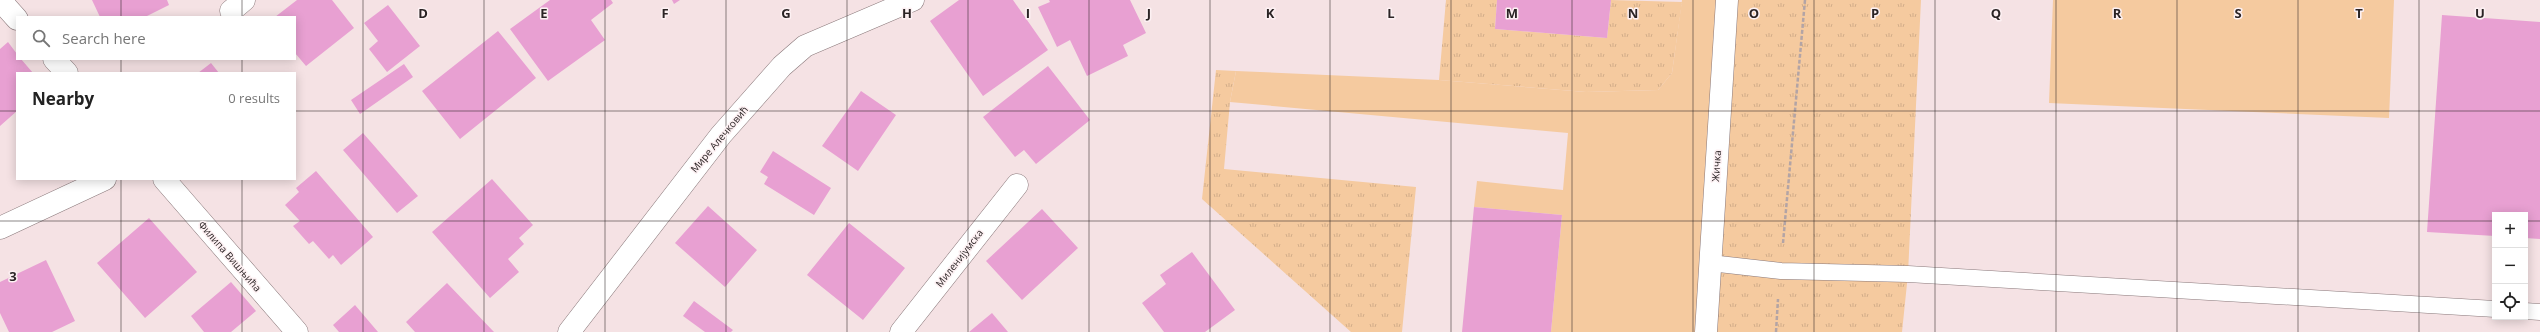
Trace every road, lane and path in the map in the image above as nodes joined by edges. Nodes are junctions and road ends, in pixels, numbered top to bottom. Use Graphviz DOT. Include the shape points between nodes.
graph roads {
  1 [pos="0,0"];
  2 [pos="913,0"];
  3 [pos="1727,0"];
  4 [pos="1805,0"];
  5 [pos="16,18"];
  6 [pos="55,60"];
  7 [pos="66,72"];
  8 [pos="104,180"];
  9 [pos="165,180"];
  10 [pos="1017,185"];
  11 [pos="0,228"];
  12 [pos="1710,263"];
  13 [pos="1781,271"];
  14 [pos="2492,309"];
  15 [pos="2528,311"];
  16 [pos="2540,312"];
  17 [pos="297,332"];
  18 [pos="569,332"];
  19 [pos="901,332"];
  20 [pos="1706,332"];
  21 [pos="1776,332"];
  1 -- 5 [label="street"];
  2 -- 18 [label="street, Мире Алечковић" via="806,46 782,66 721,134"];
  3 -- 12 [label="street, Жичка"];
  4 -- 13 [label="path"];
  6 -- 7 [label="street"];
  8 -- 11 [label="street"];
  9 -- 17 [label="street, Филипа Вишњића"];
  10 -- 19 [label="street, Миленијумска"];
  12 -- 13 [label="lane"];
  12 -- 20 [label="street, Жичка"];
  13 -- 14 [label="lane" via="1923,275"];
  13 -- 21 [label="path"];
  15 -- 16 [label="lane"];
}
